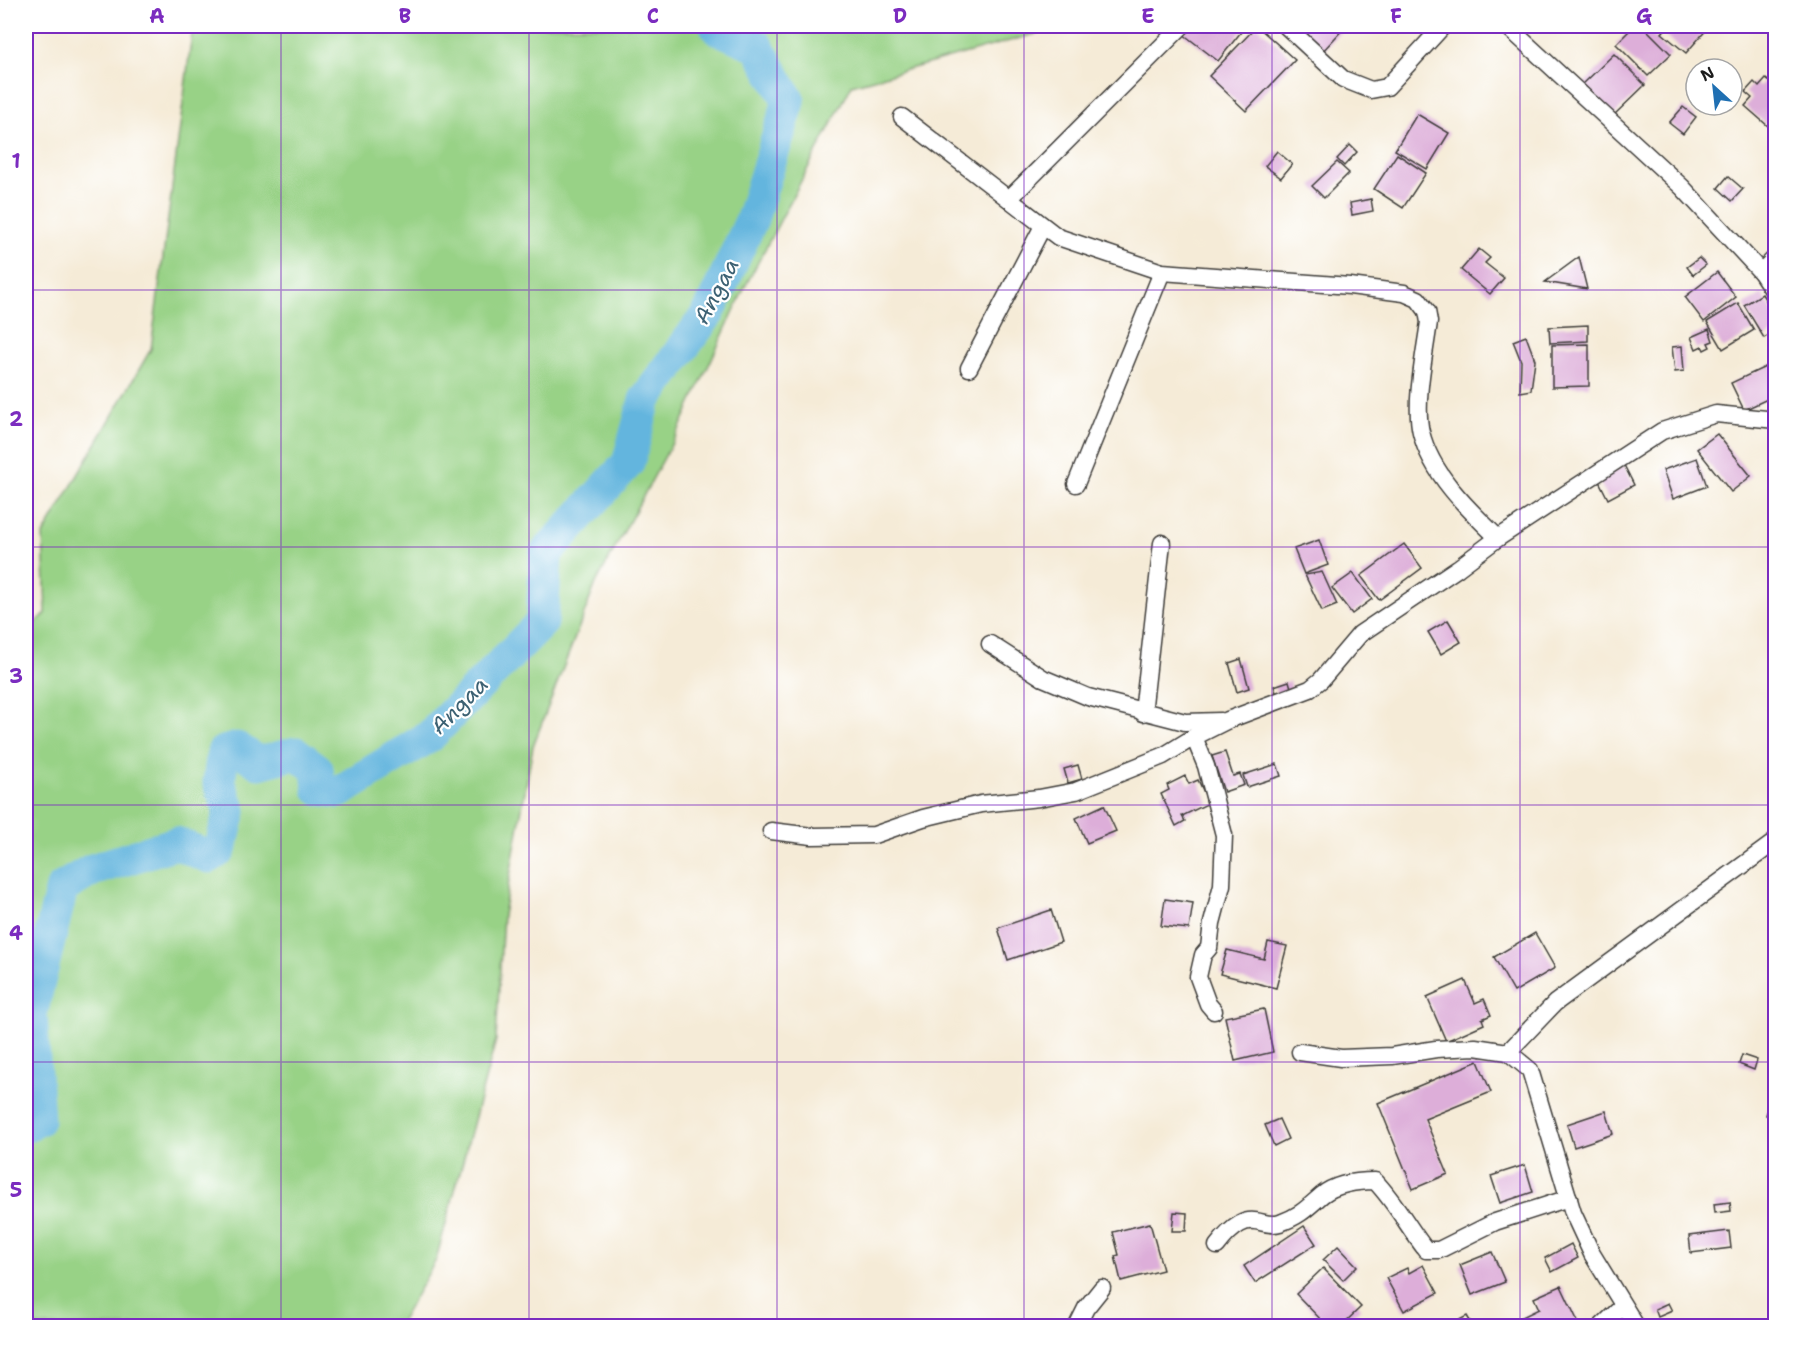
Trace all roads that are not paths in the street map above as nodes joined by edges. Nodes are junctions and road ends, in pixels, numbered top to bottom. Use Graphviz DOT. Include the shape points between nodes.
graph roads {
  1 [pos="1182,26"];
  2 [pos="1286,26"];
  3 [pos="1443,26"];
  4 [pos="1507,26"];
  5 [pos="902,117"];
  6 [pos="1009,199"];
  7 [pos="1043,225"];
  8 [pos="1776,257"];
  9 [pos="1162,272"];
  10 [pos="1761,272"];
  11 [pos="1776,295"];
  12 [pos="969,368"];
  13 [pos="1776,420"];
  14 [pos="1076,484"];
  15 [pos="1498,538"];
  16 [pos="1162,543"];
  17 [pos="990,644"];
  18 [pos="1143,713"];
  19 [pos="1228,720"];
  20 [pos="1194,737"];
  21 [pos="771,831"];
  22 [pos="1776,841"];
  23 [pos="1214,1011"];
  24 [pos="1300,1052"];
  25 [pos="1508,1052"];
  26 [pos="1569,1198"];
  27 [pos="1217,1246"];
  28 [pos="1102,1288"];
  29 [pos="1623,1306"];
  30 [pos="1074,1326"];
  31 [pos="1602,1326"];
  32 [pos="1636,1326"];
  1 -- 6 [label="street"];
  2 -- 3 [label="street" via="1343,78 1371,90 1387,87"];
  4 -- 10 [label="street" via="1682,188"];
  5 -- 6 [label="street"];
  6 -- 7 [label="street"];
  7 -- 9 [label="street" via="1058,237"];
  7 -- 12 [label="street"];
  8 -- 10 [label="street"];
  9 -- 14 [label="street"];
  9 -- 15 [label="street" via="1350,286 1404,292 1418,299 1429,322 1420,431 1447,482"];
  10 -- 11 [label="street"];
  13 -- 15 [label="street" via="1716,414 1662,431"];
  15 -- 19 [label="street" via="1360,634 1310,688"];
  16 -- 18 [label="street"];
  17 -- 18 [label="street" via="1043,678 1088,698"];
  18 -- 19 [label="street" via="1185,722"];
  19 -- 20 [label="street"];
  20 -- 21 [label="street" via="1163,756 1076,791 981,804 874,835 812,836"];
  20 -- 23 [label="street" via="1206,766 1224,836 1222,885 1209,948 1203,955 1198,977"];
  22 -- 25 [label="street" via="1555,1002"];
  24 -- 25 [label="street" via="1341,1058 1475,1047"];
  25 -- 26 [label="street" via="1530,1070"];
  26 -- 27 [label="street" via="1495,1222 1439,1250 1426,1250 1388,1195 1375,1181 1362,1181 1323,1193 1306,1211 1278,1224 1251,1219 1239,1224"];
  26 -- 29 [label="street" via="1592,1254"];
  28 -- 30 [label="street"];
  29 -- 31 [label="street"];
  29 -- 32 [label="street"];
}
